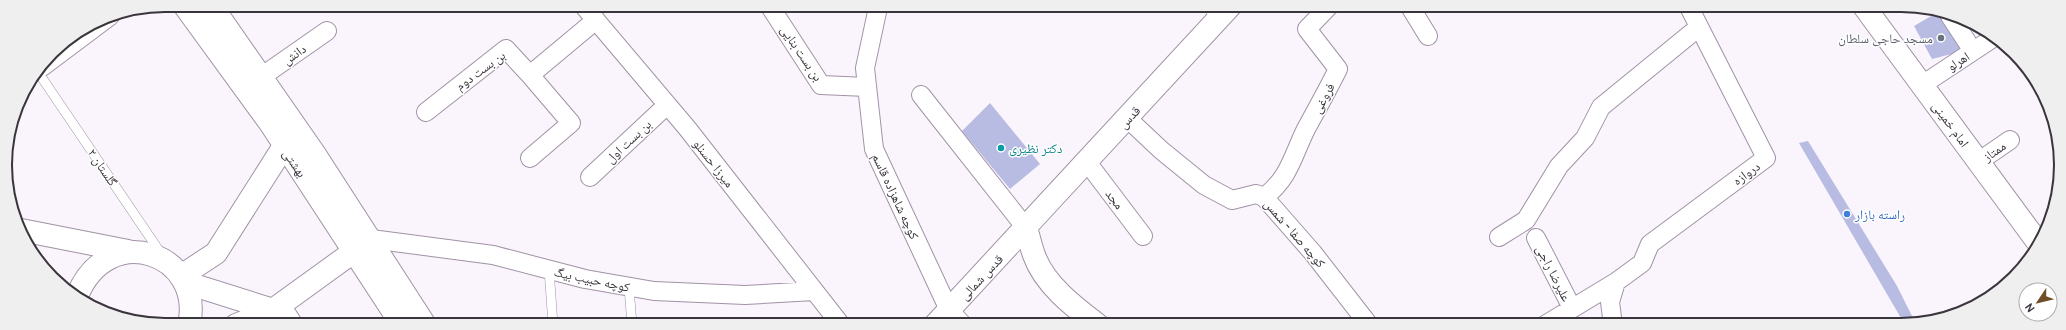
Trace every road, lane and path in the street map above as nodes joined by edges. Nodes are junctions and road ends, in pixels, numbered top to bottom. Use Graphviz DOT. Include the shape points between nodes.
graph roads {
  1 [pos="189,12"];
  2 [pos="216,12"];
  3 [pos="589,12"];
  4 [pos="774,12"];
  5 [pos="877,12"];
  6 [pos="1216,12"];
  7 [pos="1323,12"];
  8 [pos="1413,12"];
  9 [pos="1692,12"];
  10 [pos="1868,12"];
  11 [pos="596,20"];
  12 [pos="1954,21"];
  13 [pos="1699,27"];
  14 [pos="90,31"];
  15 [pos="327,31"];
  16 [pos="1428,36"];
  17 [pos="1989,40"];
  18 [pos="1973,51"];
  19 [pos="62,52"];
  20 [pos="530,74"];
  21 [pos="41,76"];
  22 [pos="261,78"];
  23 [pos="1922,85"];
  24 [pos="867,87"];
  25 [pos="920,95"];
  26 [pos="667,104"];
  27 [pos="426,112"];
  28 [pos="1127,118"];
  29 [pos="293,140"];
  30 [pos="2010,140"];
  31 [pos="530,158"];
  32 [pos="1087,162"];
  33 [pos="1978,162"];
  34 [pos="590,177"];
  35 [pos="1264,197"];
  36 [pos="1026,228"];
  37 [pos="27,231"];
  38 [pos="1143,236"];
  39 [pos="1498,237"];
  40 [pos="1536,238"];
  41 [pos="2035,239"];
  42 [pos="363,245"];
  43 [pos="131,251"];
  44 [pos="549,270"];
  45 [pos="178,274"];
  46 [pos="1616,282"];
  47 [pos="629,287"];
  48 [pos="79,291"];
  49 [pos="814,291"];
  50 [pos="1572,308"];
  51 [pos="271,313"];
  52 [pos="191,318"];
  53 [pos="256,318"];
  54 [pos="281,318"];
  55 [pos="399,318"];
  56 [pos="420,318"];
  57 [pos="552,318"];
  58 [pos="631,318"];
  59 [pos="835,318"];
  60 [pos="948,318"];
  61 [pos="951,318"];
  62 [pos="1089,318"];
  63 [pos="1364,318"];
  64 [pos="1556,318"];
  65 [pos="1612,318"];
  1 -- 29 [label="main road, بهشتی" via="270,123"];
  2 -- 22 [label="main road, بهشتی"];
  3 -- 11 [label="street, میرزا حسنلو"];
  4 -- 24 [label="street, بن بست بنایی" via="821,85"];
  5 -- 24 [label="street, کوچه شاهزاده قاسم" via="865,68"];
  6 -- 28 [label="main road, قدس"];
  7 -- 35 [label="street, فروغی" via="1307,28 1338,69 1305,131 1293,160 1276,188"];
  8 -- 16 [label="street"];
  9 -- 13 [label="street, دروازه"];
  10 -- 23 [label="main road, امام خمینی"];
  11 -- 20 [label="street"];
  11 -- 26 [label="street, میرزا حسنلو"];
  12 -- 18 [label="street"];
  13 -- 39 [label="street" via="1601,107 1585,138 1559,166 1526,220"];
  13 -- 46 [label="street, دروازه" via="1766,158 1650,244 1642,263"];
  14 -- 19 [label="street"];
  15 -- 22 [label="street, دانش"];
  17 -- 18 [label="street, اهرلو"];
  18 -- 23 [label="street, اهرلو"];
  20 -- 27 [label="street, بن بست دوم" via="506,48"];
  20 -- 31 [label="street, بن بست دوم" via="571,123"];
  21 -- 45 [label="lane, گلستان ۲"];
  22 -- 29 [label="main road, بهشتی"];
  23 -- 33 [label="main road, امام خمینی"];
  24 -- 60 [label="street, کوچه شاهزاده قاسم" via="874,150"];
  25 -- 36 [label="street"];
  26 -- 34 [label="street, بن بست اول"];
  26 -- 49 [label="street, میرزا حسنلو"];
  28 -- 32 [label="main road, قدس"];
  28 -- 35 [label="street, کوچه صفا - شمس" via="1204,185 1232,200 1256,194"];
  29 -- 42 [label="main road, بهشتی"];
  29 -- 45 [label="main road" via="216,253"];
  30 -- 33 [label="street, ممتاز"];
  32 -- 36 [label="main road, قدس"];
  32 -- 38 [label="street, مجد"];
  33 -- 41 [label="main road, امام خمینی"];
  35 -- 63 [label="street, کوچه صفا - شمس" via="1313,253"];
  36 -- 61 [label="main road, قدس شمالی"];
  36 -- 62 [label="main road" via="1034,256 1048,280"];
  37 -- 43 [label="main road"];
  40 -- 50 [label="street, علیرضا راجی"];
  42 -- 44 [label="street, کوچه حبیب بیگ" via="493,255"];
  42 -- 51 [label="main road"];
  42 -- 55 [label="main road, بهشتی"];
  42 -- 56 [label="main road, بهشتی"];
  43 -- 45 [label="main road" via="150,254"];
  43 -- 48 [label="main road" via="112,255 96,265"];
  44 -- 47 [label="street, کوچه حبیب بیگ"];
  44 -- 57 [label="lane"];
  45 -- 51 [label="main road"];
  45 -- 52 [label="main road" via="189,294"];
  46 -- 50 [label="street, دروازه"];
  46 -- 65 [label="street" via="1610,302"];
  47 -- 49 [label="street, کوچه حبیب بیگ" via="654,291 745,295"];
  47 -- 58 [label="lane"];
  49 -- 59 [label="street, میرزا حسنلو"];
  50 -- 64 [label="street, دروازه"];
  51 -- 53 [label="main road"];
  51 -- 54 [label="street"];
}
